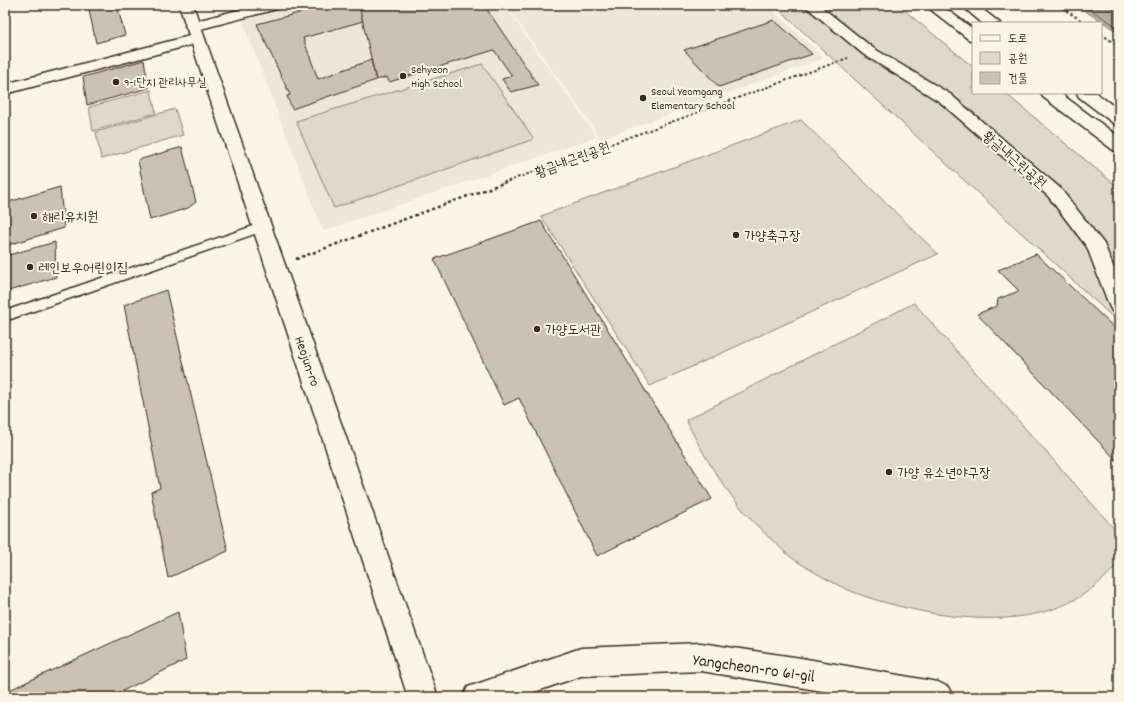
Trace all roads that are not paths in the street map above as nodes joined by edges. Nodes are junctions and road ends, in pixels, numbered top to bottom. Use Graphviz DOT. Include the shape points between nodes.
graph roads {
  1 [pos="186,5"];
  2 [pos="276,5"];
  3 [pos="811,5"];
  4 [pos="932,5"];
  5 [pos="968,5"];
  6 [pos="991,22"];
  7 [pos="195,33"];
  8 [pos="972,35"];
  9 [pos="5,89"];
  10 [pos="1050,94"];
  11 [pos="1086,94"];
  12 [pos="1119,119"];
  13 [pos="1116,144"];
  14 [pos="262,227"];
  15 [pos="1119,305"];
  16 [pos="5,316"];
  17 [pos="423,697"];
  18 [pos="478,697"];
  19 [pos="938,697"];
  1 -- 7 [label="main road, Heojun-ro"];
  2 -- 7 [label="main road"];
  3 -- 15 [label="street, 황금내근린공원" via="868,51 945,98 1054,192 1095,244"];
  4 -- 8 [label="main road"];
  5 -- 6 [label="main road"];
  7 -- 9 [label="main road"];
  7 -- 14 [label="main road, Heojun-ro"];
  10 -- 13 [label="main road"];
  11 -- 12 [label="main road"];
  14 -- 16 [label="lane"];
  14 -- 17 [label="main road, Heojun-ro"];
  18 -- 19 [label="main road, Yangcheon-ro 61-gil" via="581,662 701,657"];
}
